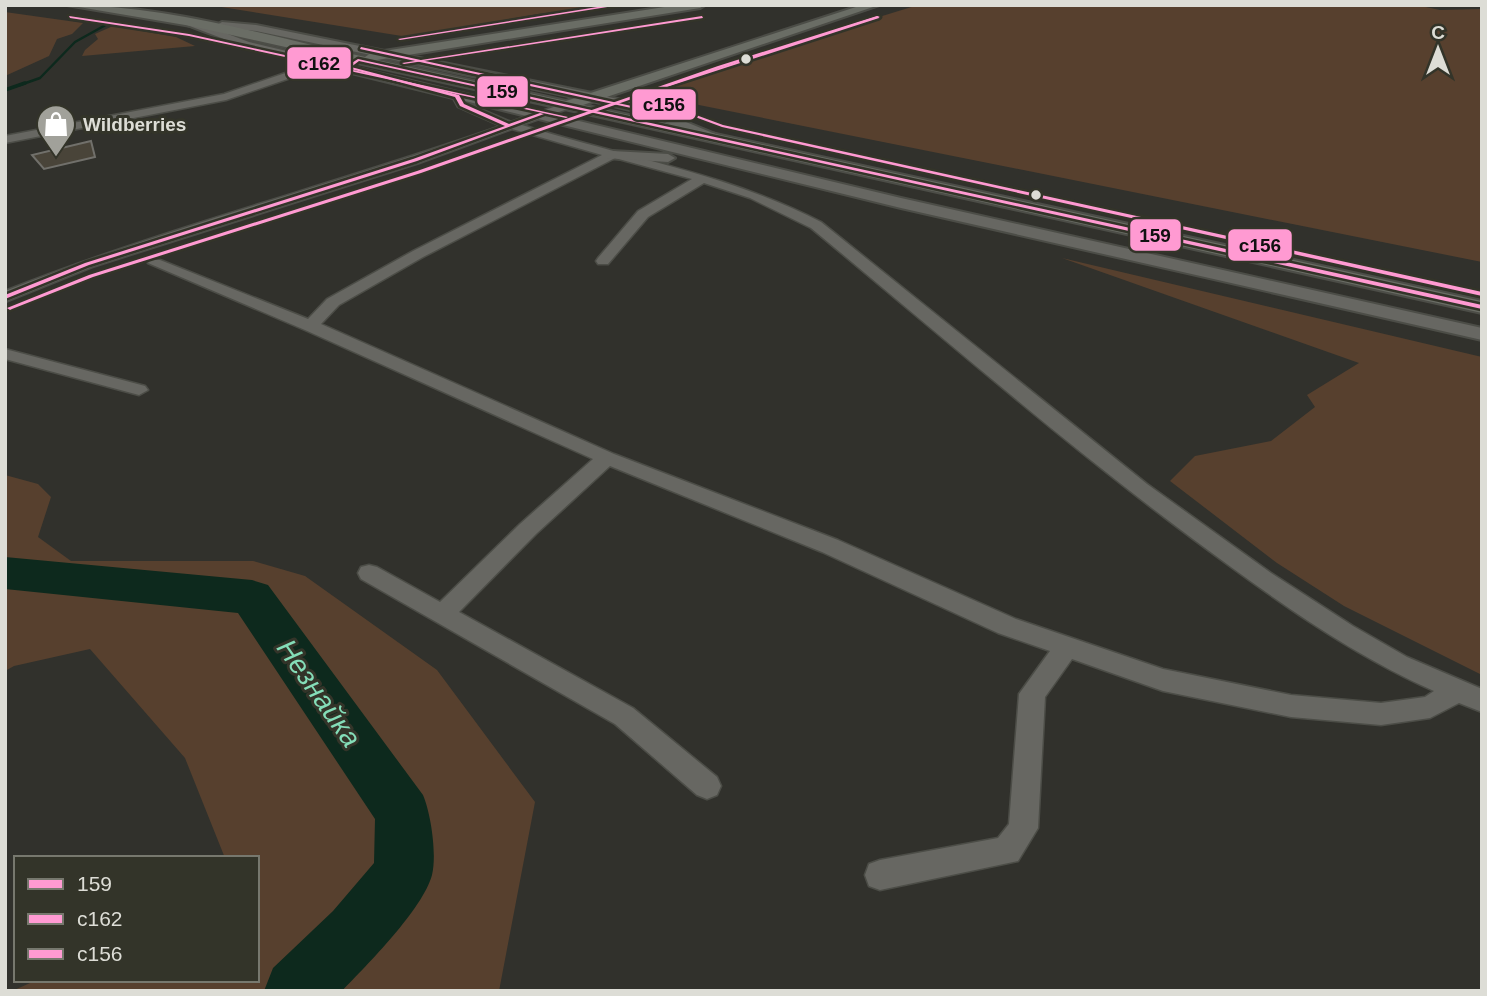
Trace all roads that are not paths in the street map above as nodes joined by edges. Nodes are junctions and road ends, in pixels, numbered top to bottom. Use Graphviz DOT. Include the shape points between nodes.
graph roads {
  1 [pos="72,5"];
  2 [pos="700,5"];
  3 [pos="874,5"];
  4 [pos="191,23"];
  5 [pos="386,54"];
  6 [pos="298,57"];
  7 [pos="354,64"];
  8 [pos="330,65"];
  9 [pos="300,71"];
  10 [pos="631,84"];
  11 [pos="531,91"];
  12 [pos="457,96"];
  13 [pos="592,97"];
  14 [pos="486,103"];
  15 [pos="569,105"];
  16 [pos="627,105"];
  17 [pos="541,115"];
  18 [pos="509,126"];
  19 [pos="718,138"];
  20 [pos="5,140"];
  21 [pos="612,155"];
  22 [pos="719,160"];
  23 [pos="701,178"];
  24 [pos="603,261"];
  25 [pos="155,263"];
  26 [pos="5,297"];
  27 [pos="1482,307"];
  28 [pos="311,326"];
  29 [pos="1482,334"];
  30 [pos="5,354"];
  31 [pos="139,390"];
  32 [pos="607,458"];
  33 [pos="369,573"];
  34 [pos="442,615"];
  35 [pos="1067,647"];
  36 [pos="1456,691"];
  37 [pos="1482,701"];
  38 [pos="707,786"];
  39 [pos="880,875"];
  1 -- 4 [label="main road"];
  2 -- 5 [label="main road"];
  3 -- 10 [label="main road"];
  4 -- 5 [label="street" via="256,28"];
  4 -- 6 [label="street" via="245,44"];
  4 -- 7 [label="main road"];
  5 -- 7 [label="main road"];
  5 -- 11 [label="street"];
  6 -- 8 [label="street"];
  6 -- 9 [label="street"];
  7 -- 8 [label="street"];
  7 -- 9 [label="street"];
  7 -- 11 [label="main road"];
  7 -- 12 [label="street"];
  8 -- 9 [label="street"];
  9 -- 20 [label="street" via="226,97"];
  10 -- 13 [label="main road"];
  10 -- 16 [label="street" via="619,97"];
  11 -- 13 [label="street"];
  11 -- 14 [label="street"];
  11 -- 15 [label="main road"];
  12 -- 14 [label="street"];
  12 -- 18 [label="street" via="462,106"];
  13 -- 15 [label="main road"];
  13 -- 16 [label="street"];
  14 -- 17 [label="street"];
  15 -- 17 [label="street"];
  15 -- 19 [label="main road"];
  16 -- 19 [label="street"];
  17 -- 18 [label="street"];
  17 -- 22 [label="street"];
  18 -- 21 [label="street"];
  18 -- 26 [label="street" via="87,264"];
  19 -- 27 [label="main road"];
  21 -- 22 [label="street"];
  21 -- 23 [label="street"];
  21 -- 28 [label="street" via="333,302"];
  22 -- 29 [label="street"];
  23 -- 24 [label="street" via="643,214"];
  23 -- 36 [label="street" via="774,204 816,225 1140,489 1263,579 1343,633"];
  25 -- 28 [label="street"];
  28 -- 32 [label="street"];
  30 -- 31 [label="street"];
  32 -- 34 [label="street"];
  32 -- 35 [label="street"];
  33 -- 34 [label="street"];
  34 -- 38 [label="street" via="624,716"];
  35 -- 36 [label="street" via="1163,680 1290,706 1381,714 1430,707"];
  35 -- 39 [label="street" via="1032,694 1023,828 1007,851"];
  36 -- 37 [label="street"];
}
